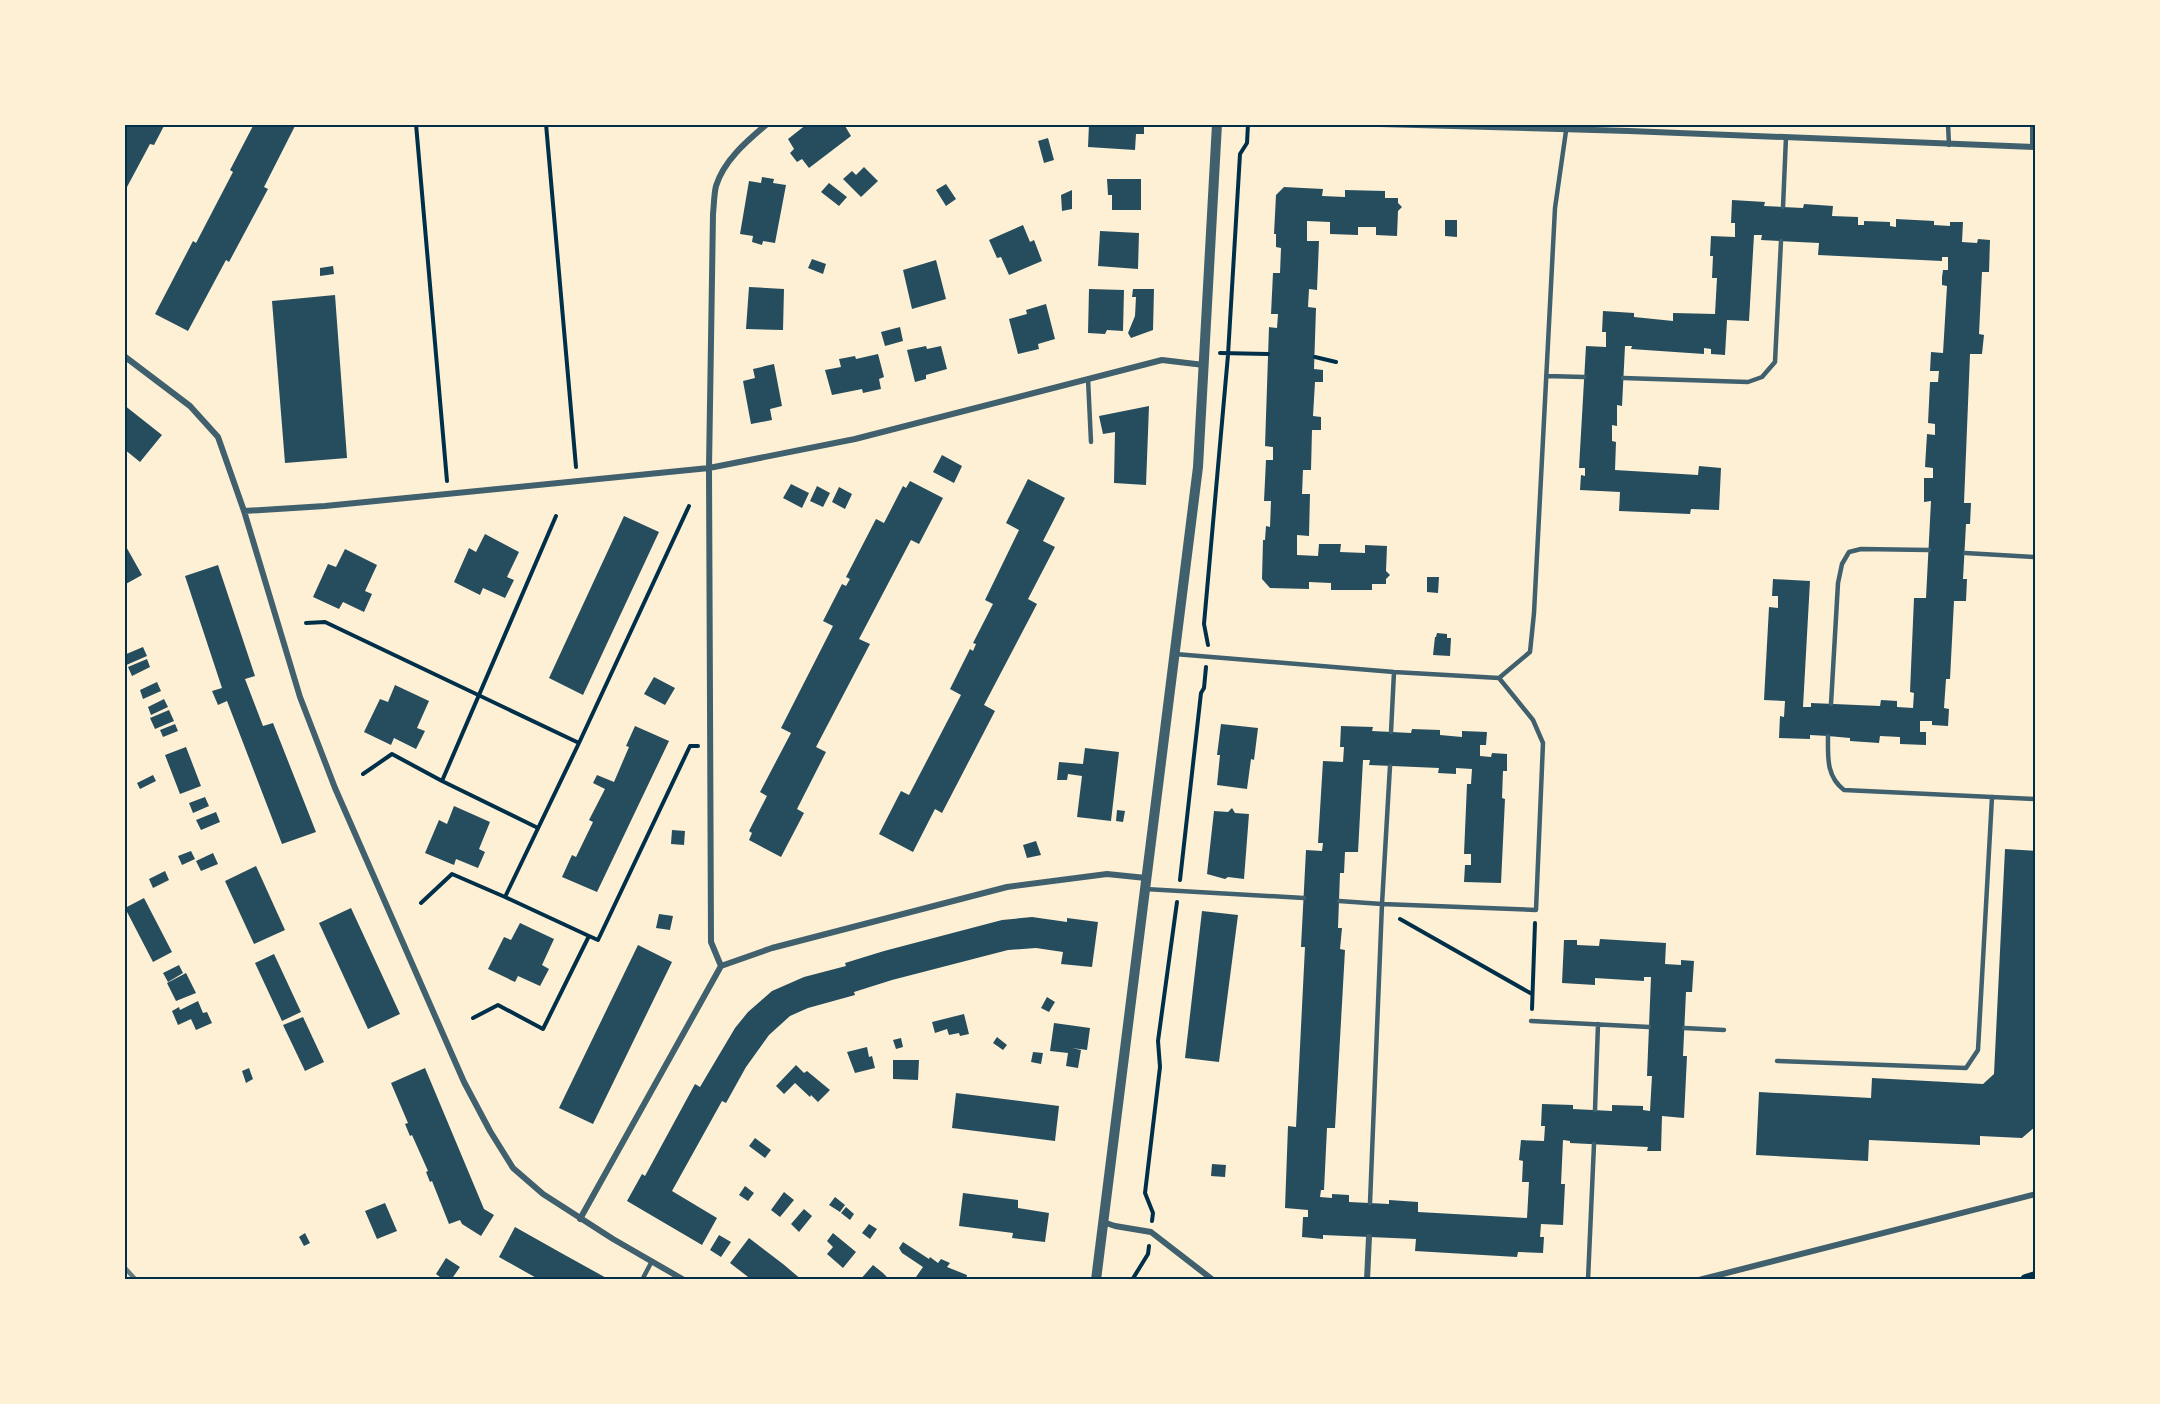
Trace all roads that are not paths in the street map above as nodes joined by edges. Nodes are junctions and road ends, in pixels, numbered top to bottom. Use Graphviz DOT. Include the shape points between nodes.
graph roads {
  1 [pos="767,124"];
  2 [pos="1217,124"];
  3 [pos="1380,124"];
  4 [pos="1948,124"];
  5 [pos="2033,124"];
  6 [pos="1566,127"];
  7 [pos="1629,128"];
  8 [pos="1786,137"];
  9 [pos="1949,145"];
  10 [pos="2034,147"];
  11 [pos="1783,207"];
  12 [pos="1781,241"];
  13 [pos="124,356"];
  14 [pos="1204,365"];
  15 [pos="1546,375"];
  16 [pos="1584,377"];
  17 [pos="1623,378"];
  18 [pos="1088,380"];
  19 [pos="1091,442"];
  20 [pos="710,468"];
  21 [pos="244,511"];
  22 [pos="1929,550"];
  23 [pos="1965,553"];
  24 [pos="2036,557"];
  25 [pos="1175,654"];
  26 [pos="1394,672"];
  27 [pos="1499,678"];
  28 [pos="1831,704"];
  29 [pos="1391,732"];
  30 [pos="1828,736"];
  31 [pos="1390,766"];
  32 [pos="1992,797"];
  33 [pos="2036,799"];
  34 [pos="1145,884"];
  35 [pos="1304,898"];
  36 [pos="1339,901"];
  37 [pos="1382,904"];
  38 [pos="720,966"];
  39 [pos="1531,1021"];
  40 [pos="1598,1024"];
  41 [pos="1649,1027"];
  42 [pos="1684,1028"];
  43 [pos="1724,1030"];
  44 [pos="1777,1061"];
  45 [pos="1595,1110"];
  46 [pos="1594,1144"];
  47 [pos="2036,1194"];
  48 [pos="1370,1203"];
  49 [pos="580,1219"];
  50 [pos="1103,1222"];
  51 [pos="1369,1237"];
  52 [pos="652,1262"];
  53 [pos="2036,1277"];
  54 [pos="642,1280"];
  55 [pos="684,1280"];
  56 [pos="1096,1280"];
  57 [pos="1213,1280"];
  58 [pos="1367,1280"];
  59 [pos="1588,1280"];
  60 [pos="1699,1280"];
  61 [pos="2026,1280"];
  1 -- 20 [label="street" via="729,161 716,186"];
  2 -- 14 [label="street"];
  3 -- 6 [label="street"];
  4 -- 9 [label="lane"];
  5 -- 10 [label="street"];
  6 -- 7 [label="street"];
  6 -- 15 [label="lane" via="1555,208"];
  7 -- 8 [label="street"];
  8 -- 9 [label="street"];
  8 -- 11 [label="lane"];
  9 -- 10 [label="street"];
  12 -- 17 [label="lane" via="1775,362 1762,377 1748,382"];
  13 -- 21 [label="street" via="190,406 218,437"];
  14 -- 18 [label="street" via="1162,360"];
  14 -- 25 [label="street" via="1198,467"];
  15 -- 16 [label="lane"];
  15 -- 27 [label="lane" via="1530,652"];
  18 -- 19 [label="lane"];
  18 -- 20 [label="street" via="855,439"];
  20 -- 21 [label="street"];
  20 -- 38 [label="street" via="711,942"];
  21 -- 49 [label="street" via="297,686 335,788 464,1082 513,1168"];
  22 -- 28 [label="lane" via="1849,552 1838,583"];
  23 -- 24 [label="lane"];
  25 -- 26 [label="lane"];
  25 -- 34 [label="street"];
  26 -- 27 [label="lane"];
  26 -- 29 [label="lane"];
  27 -- 37 [label="lane" via="1533,720 1543,743 1536,910"];
  30 -- 32 [label="lane" via="1827,765 1834,782 1844,790"];
  31 -- 37 [label="lane"];
  32 -- 33 [label="lane"];
  32 -- 44 [label="lane" via="1978,1050 1966,1068"];
  34 -- 35 [label="lane"];
  34 -- 38 [label="street" via="1107,874 1007,887 772,948"];
  34 -- 50 [label="street"];
  36 -- 37 [label="lane"];
  37 -- 48 [label="lane"];
  38 -- 49 [label="street"];
  39 -- 40 [label="lane"];
  40 -- 41 [label="lane"];
  40 -- 45 [label="lane"];
  42 -- 43 [label="lane"];
  46 -- 59 [label="lane"];
  47 -- 60 [label="street"];
  49 -- 52 [label="street"];
  50 -- 56 [label="street"];
  50 -- 57 [label="street" via="1151,1232"];
  51 -- 58 [label="street"];
  52 -- 54 [label="lane"];
  52 -- 55 [label="street"];
  53 -- 61 [label="main road"];
}
